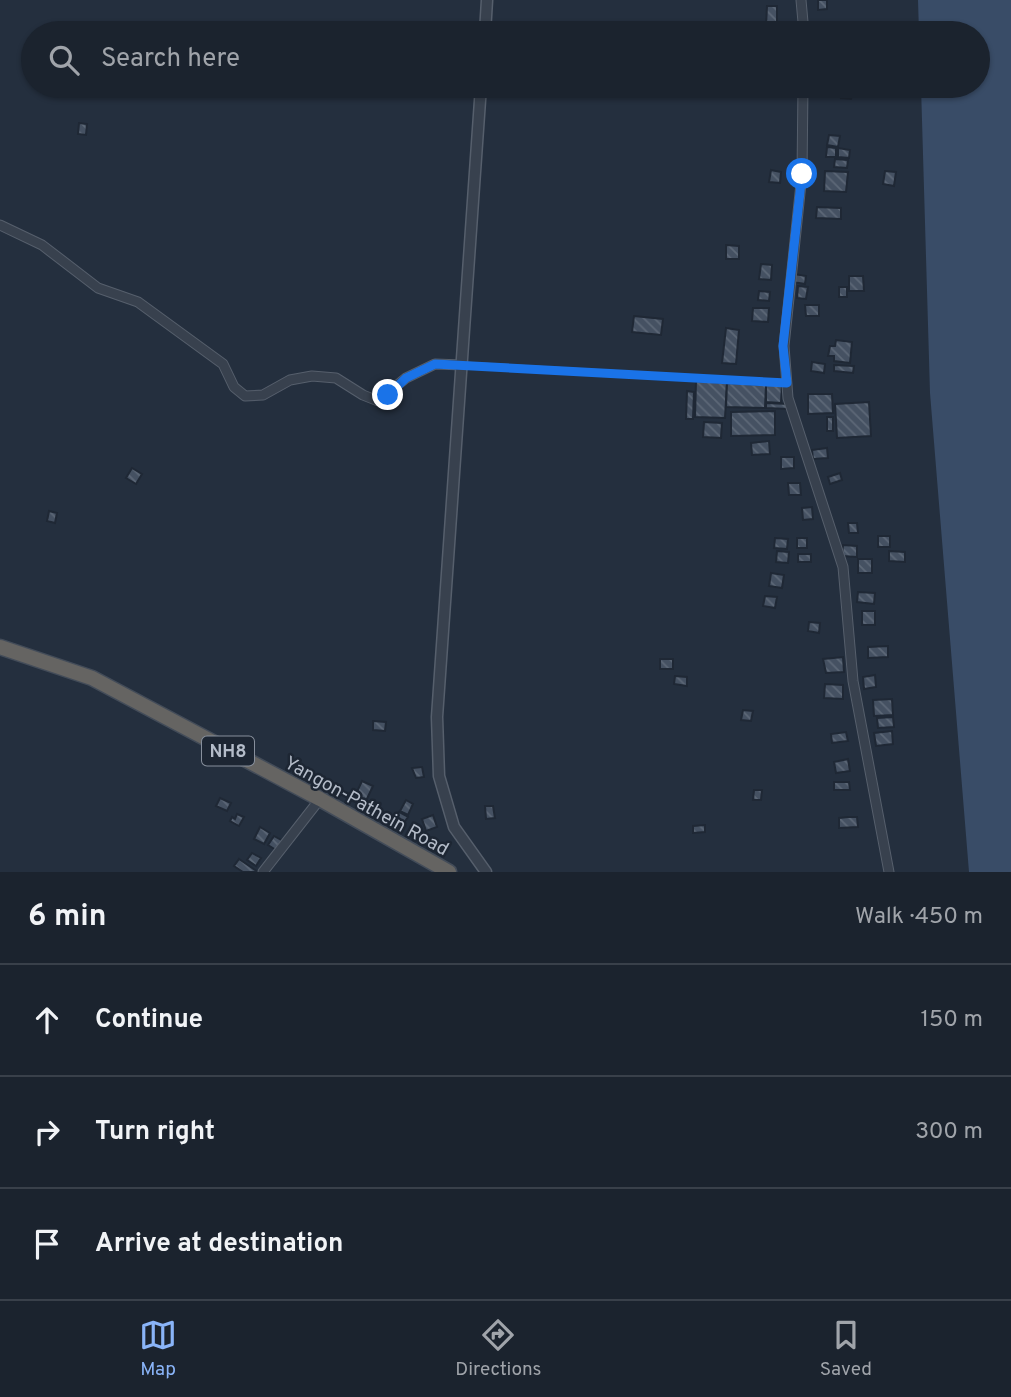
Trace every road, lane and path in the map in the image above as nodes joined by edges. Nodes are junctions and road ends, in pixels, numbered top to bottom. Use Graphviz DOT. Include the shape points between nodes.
graph roads {
  1 [pos="487,0"];
  2 [pos="801,0"];
  3 [pos="486,21"];
  4 [pos="803,21"];
  5 [pos="480,98"];
  6 [pos="803,98"];
  7 [pos="0,225"];
  8 [pos="463,365"];
  9 [pos="787,383"];
  10 [pos="0,647"];
  11 [pos="320,799"];
  12 [pos="263,872"];
  13 [pos="449,872"];
  14 [pos="486,872"];
  15 [pos="889,872"];
  1 -- 3 [label="street"];
  2 -- 4 [label="street"];
  5 -- 8 [label="street"];
  6 -- 9 [label="street" via="802,174 783,346"];
  7 -- 8 [label="street" via="42,246 98,288 138,302 223,364 234,387 245,396 263,395 290,380 312,376 336,377 378,401 406,378 435,364"];
  8 -- 9 [label="lane"];
  8 -- 14 [label="street" via="437,717 439,776 454,827"];
  9 -- 15 [label="street" via="843,567 853,681"];
  10 -- 11 [label="highway, Yangon-Pathein Road / NH8" via="92,678"];
  11 -- 12 [label="street"];
  11 -- 13 [label="highway, Yangon-Pathein Road / NH8"];
}
